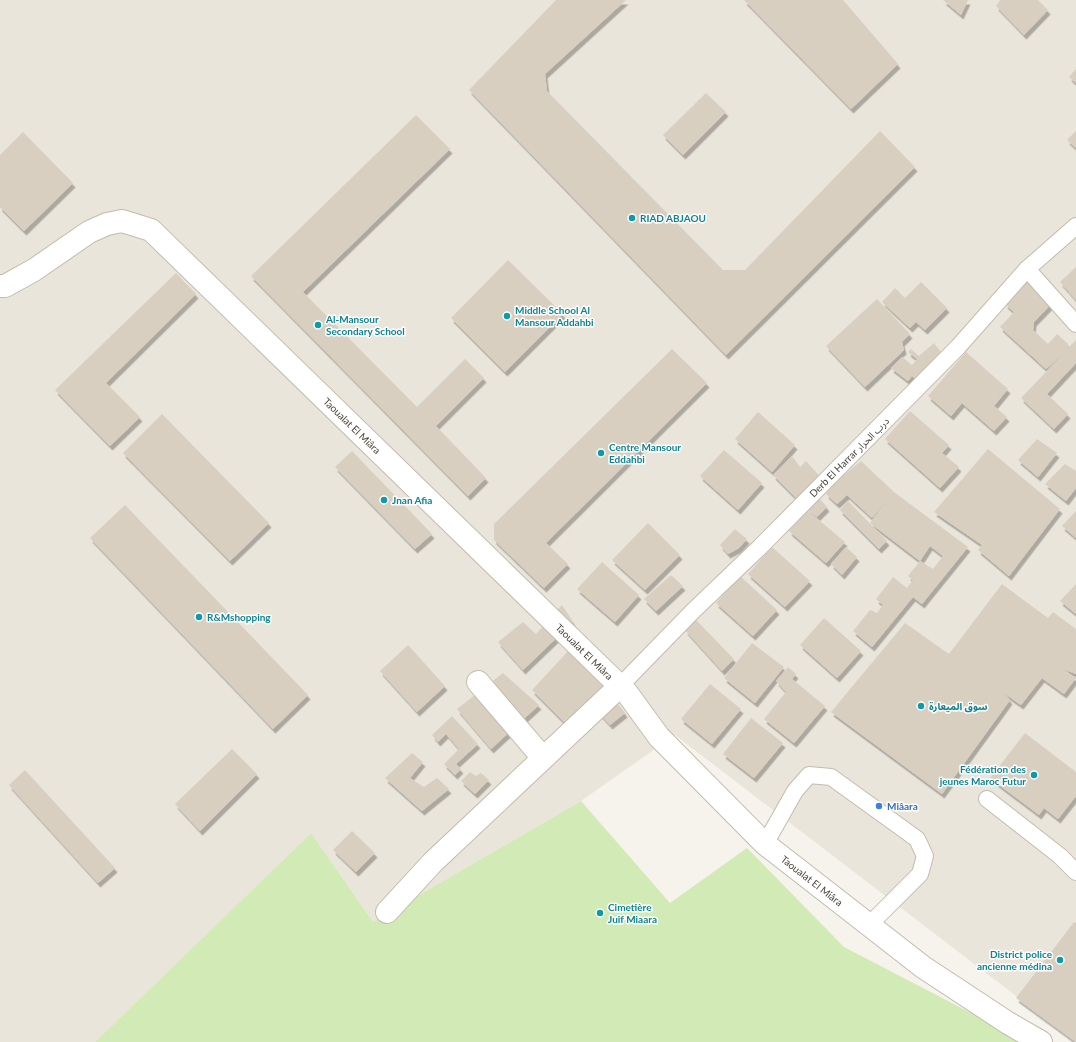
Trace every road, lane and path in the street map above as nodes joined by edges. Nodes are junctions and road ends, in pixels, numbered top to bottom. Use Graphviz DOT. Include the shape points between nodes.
graph roads {
  1 [pos="1076,226"];
  2 [pos="1027,269"];
  3 [pos="0,286"];
  4 [pos="1076,324"];
  5 [pos="478,682"];
  6 [pos="620,686"];
  7 [pos="543,758"];
  8 [pos="987,799"];
  9 [pos="765,844"];
  10 [pos="1076,872"];
  11 [pos="387,912"];
  12 [pos="870,926"];
  13 [pos="1041,1042"];
  1 -- 2 [label="lane, Derb El Harrar درب الحرار"];
  2 -- 4 [label="lane"];
  2 -- 6 [label="lane, Derb El Harrar درب الحرار" via="958,347"];
  3 -- 6 [label="street, Taoualat El Miâra" via="5,286 34,270 89,232 107,224 122,221 151,230"];
  5 -- 7 [label="street"];
  6 -- 7 [label="street"];
  6 -- 9 [label="street, Taoualat El Miâra" via="628,693 659,737"];
  7 -- 11 [label="street" via="433,862"];
  8 -- 10 [label="lane" via="1060,856"];
  9 -- 12 [label="street, Taoualat El Miâra"];
  9 -- 12 [label="lane" via="795,791 809,775 831,777 917,839 925,856 920,874"];
  12 -- 13 [label="street, Taoualat El Miâra" via="923,967"];
}
